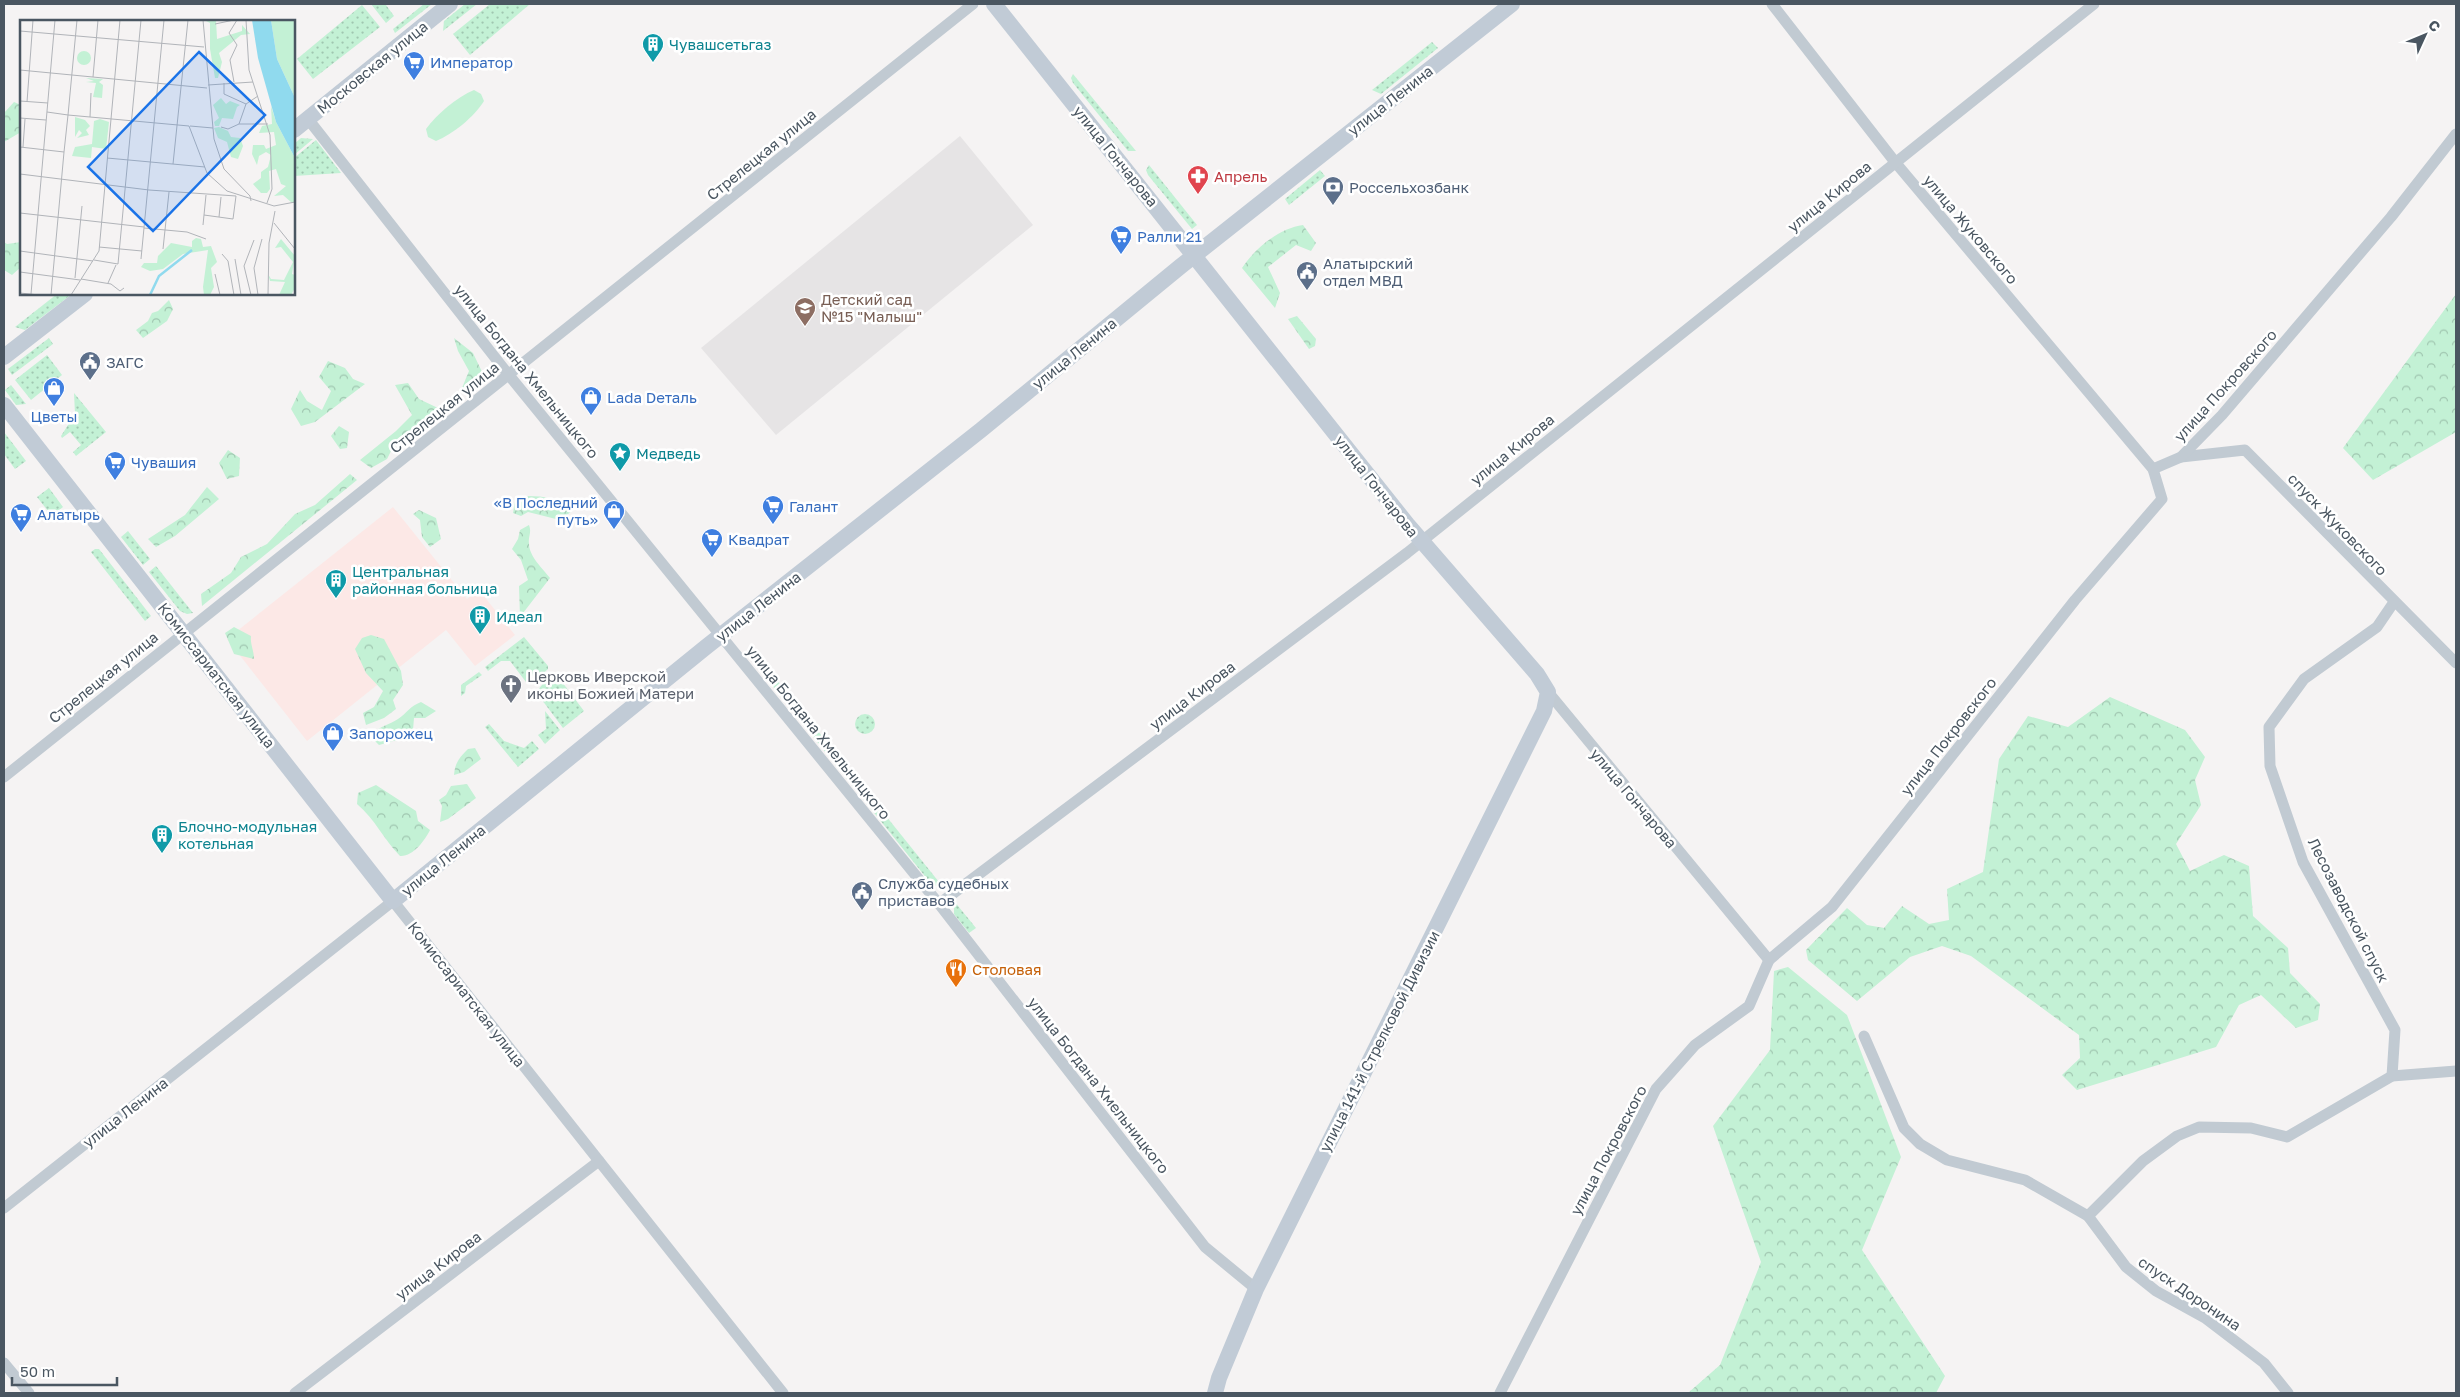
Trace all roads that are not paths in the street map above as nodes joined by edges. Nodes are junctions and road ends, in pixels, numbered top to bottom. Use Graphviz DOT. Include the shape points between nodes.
graph roads {
  1 [pos="450,4"];
  2 [pos="973,4"];
  3 [pos="994,4"];
  4 [pos="1512,4"];
  5 [pos="1772,4"];
  6 [pos="2094,4"];
  7 [pos="308,119"];
  8 [pos="295,129"];
  9 [pos="2456,134"];
  10 [pos="1895,162"];
  11 [pos="1195,255"];
  12 [pos="84,295"];
  13 [pos="4,357"];
  14 [pos="508,374"];
  15 [pos="4,405"];
  16 [pos="2181,457"];
  17 [pos="2152,469"];
  18 [pos="1421,541"];
  19 [pos="2394,602"];
  20 [pos="183,632"];
  21 [pos="722,635"];
  22 [pos="2456,664"];
  23 [pos="1548,692"];
  24 [pos="4,777"];
  25 [pos="393,901"];
  26 [pos="939,904"];
  27 [pos="1769,960"];
  28 [pos="1864,1036"];
  29 [pos="2456,1071"];
  30 [pos="2392,1076"];
  31 [pos="599,1161"];
  32 [pos="4,1208"];
  33 [pos="2088,1216"];
  34 [pos="1256,1289"];
  35 [pos="4,1363"];
  36 [pos="29,1393"];
  37 [pos="295,1393"];
  38 [pos="784,1393"];
  39 [pos="1215,1393"];
  40 [pos="1500,1393"];
  41 [pos="2288,1393"];
  1 -- 7 [label="street, Московская улица"];
  2 -- 14 [label="street, Стрелецкая улица"];
  3 -- 11 [label="street, улица Гончарова"];
  4 -- 11 [label="street, улица Ленина"];
  5 -- 10 [label="street, улица Жуковского"];
  6 -- 10 [label="street, улица Кирова"];
  7 -- 8 [label="street, Московская улица"];
  7 -- 14 [label="street, улица Богдана Хмельницкого"];
  9 -- 16 [label="street, улица Покровского" via="2391,217 2222,416"];
  10 -- 17 [label="street, улица Жуковского"];
  10 -- 18 [label="street, улица Кирова"];
  11 -- 18 [label="street, улица Гончарова"];
  11 -- 21 [label="street, улица Ленина"];
  12 -- 13 [label="street"];
  14 -- 20 [label="street, Стрелецкая улица"];
  14 -- 21 [label="street, улица Богдана Хмельницкого"];
  15 -- 20 [label="street, Комиссариатская улица"];
  16 -- 17 [label="street, улица Покровского"];
  16 -- 19 [label="street, спуск Жуковского" via="2244,450"];
  17 -- 27 [label="street, улица Покровского" via="2162,499 2075,600 1832,907"];
  18 -- 23 [label="street, улица Гончарова" via="1537,674"];
  18 -- 26 [label="street, улица Кирова"];
  19 -- 22 [label="street, спуск Жуковского"];
  19 -- 30 [label="street, Лесозаводской спуск" via="2377,627 2304,679 2268,727 2270,766 2303,862 2395,1030"];
  20 -- 24 [label="street, Стрелецкая улица"];
  20 -- 25 [label="street, Комиссариатская улица"];
  21 -- 25 [label="street, улица Ленина"];
  21 -- 26 [label="street, улица Богдана Хмельницкого"];
  23 -- 27 [label="street, улица Гончарова"];
  23 -- 34 [label="street, улица 141-й Стрелковой Дивизии" via="1544,711"];
  25 -- 31 [label="street, Комиссариатская улица"];
  25 -- 32 [label="street, улица Ленина"];
  26 -- 34 [label="street, улица Богдана Хмельницкого" via="1205,1247"];
  27 -- 40 [label="street, улица Покровского" via="1749,1006 1695,1045 1656,1089"];
  28 -- 33 [label="street, спуск Доронина" via="1904,1128 1920,1144 1947,1160 2025,1180"];
  29 -- 30 [label="street"];
  30 -- 33 [label="street" via="2287,1137 2250,1128 2199,1127 2177,1136 2143,1161"];
  31 -- 37 [label="street, улица Кирова"];
  31 -- 38 [label="street, Комиссариатская улица"];
  33 -- 41 [label="street, спуск Доронина" via="2126,1267 2156,1291 2204,1318 2264,1363"];
  34 -- 39 [label="street, улица 141-й Стрелковой Дивизии"];
  35 -- 36 [label="street"];
}
